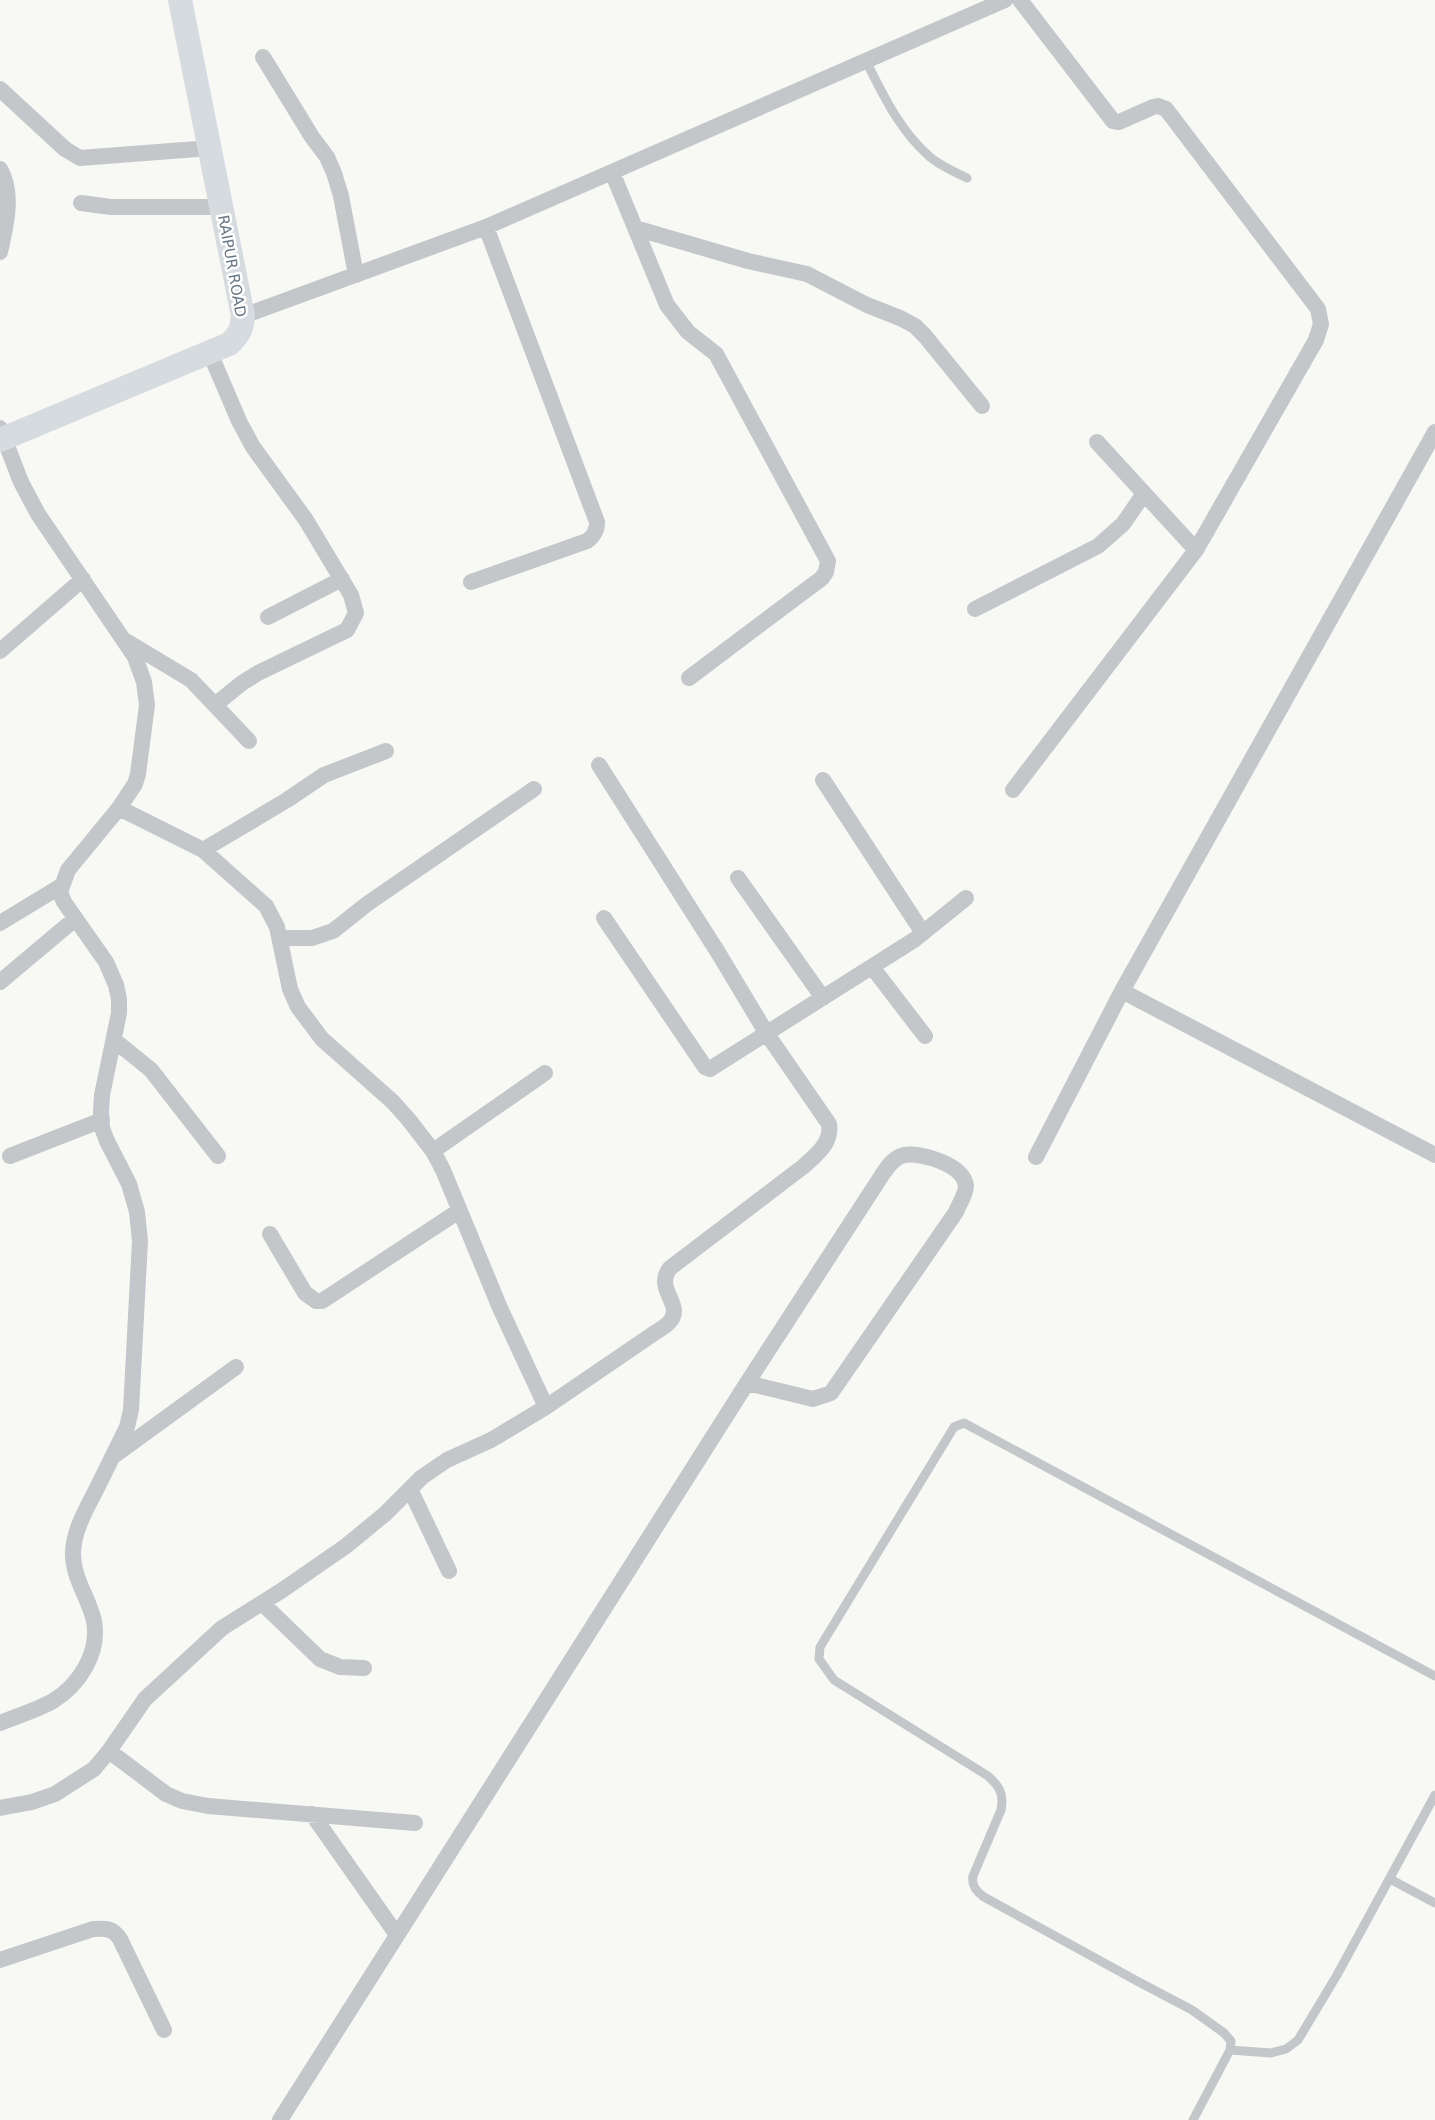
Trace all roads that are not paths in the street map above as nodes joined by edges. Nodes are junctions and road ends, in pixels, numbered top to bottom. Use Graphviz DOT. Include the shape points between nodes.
graph roads {
  1 [pos="180,0"];
  2 [pos="1005,0"];
  3 [pos="1020,0"];
  4 [pos="263,57"];
  5 [pos="866,61"];
  6 [pos="0,89"];
  7 [pos="210,148"];
  8 [pos="0,169"];
  9 [pos="612,172"];
  10 [pos="967,178"];
  11 [pos="81,203"];
  12 [pos="222,207"];
  13 [pos="486,227"];
  14 [pos="635,228"];
  15 [pos="0,252"];
  16 [pos="356,275"];
  17 [pos="243,316"];
  18 [pos="210,353"];
  19 [pos="982,406"];
  20 [pos="1435,432"];
  21 [pos="1,435"];
  22 [pos="1097,442"];
  23 [pos="1143,495"];
  24 [pos="1196,550"];
  25 [pos="83,579"];
  26 [pos="342,579"];
  27 [pos="470,582"];
  28 [pos="976,609"];
  29 [pos="268,617"];
  30 [pos="125,640"];
  31 [pos="0,651"];
  32 [pos="689,678"];
  33 [pos="216,704"];
  34 [pos="249,741"];
  35 [pos="386,751"];
  36 [pos="599,765"];
  37 [pos="823,780"];
  38 [pos="534,789"];
  39 [pos="1013,790"];
  40 [pos="119,808"];
  41 [pos="203,850"];
  42 [pos="738,878"];
  43 [pos="61,886"];
  44 [pos="966,898"];
  45 [pos="75,918"];
  46 [pos="604,918"];
  47 [pos="0,923"];
  48 [pos="923,933"];
  49 [pos="280,938"];
  50 [pos="872,966"];
  51 [pos="0,982"];
  52 [pos="1122,991"];
  53 [pos="823,998"];
  54 [pos="766,1034"];
  55 [pos="925,1036"];
  56 [pos="114,1040"];
  57 [pos="545,1073"];
  58 [pos="102,1120"];
  59 [pos="433,1152"];
  60 [pos="1435,1155"];
  61 [pos="10,1156"];
  62 [pos="218,1156"];
  63 [pos="1036,1157"];
  64 [pos="459,1211"];
  65 [pos="270,1234"];
  66 [pos="236,1367"];
  67 [pos="747,1383"];
  68 [pos="546,1407"];
  69 [pos="112,1457"];
  70 [pos="410,1489"];
  71 [pos="448,1571"];
  72 [pos="262,1604"];
  73 [pos="364,1668"];
  74 [pos="1435,1676"];
  75 [pos="2,1720"];
  76 [pos="109,1751"];
  77 [pos="1435,1795"];
  78 [pos="0,1808"];
  79 [pos="312,1814"];
  80 [pos="415,1823"];
  81 [pos="1390,1879"];
  82 [pos="1435,1903"];
  83 [pos="397,1934"];
  84 [pos="0,1960"];
  85 [pos="164,2030"];
  86 [pos="1230,2050"];
  87 [pos="280,2120"];
  88 [pos="1193,2120"];
  1 -- 7 [label="main road, RAIPUR ROAD"];
  2 -- 5 [label="street"];
  3 -- 24 [label="street" via="1113,122 1153,107 1166,109 1318,309 1320,330 1316,340"];
  4 -- 16 [label="street" via="334,173"];
  5 -- 9 [label="street"];
  5 -- 10 [label="lane" via="889,106 907,132 930,157"];
  6 -- 7 [label="street" via="65,149 80,158"];
  7 -- 12 [label="main road, RAIPUR ROAD"];
  8 -- 15 [label="street" via="4,175 8,212"];
  9 -- 13 [label="street"];
  9 -- 14 [label="street"];
  11 -- 12 [label="street" via="111,207"];
  12 -- 17 [label="main road, RAIPUR ROAD"];
  13 -- 16 [label="street"];
  13 -- 27 [label="street" via="597,528 587,541"];
  14 -- 19 [label="street" via="748,262 807,274 900,318 926,336"];
  14 -- 32 [label="street" via="667,306 688,332 716,354 828,561 822,578"];
  16 -- 17 [label="street"];
  17 -- 18 [label="main road, RAIPUR ROAD" via="242,329 237,337"];
  18 -- 21 [label="main road, RAIPUR ROAD"];
  18 -- 26 [label="street" via="253,447 306,520"];
  20 -- 52 [label="street"];
  21 -- 25 [label="street" via="38,514"];
  22 -- 23 [label="street"];
  23 -- 24 [label="street"];
  23 -- 28 [label="street" via="1123,524 1098,546"];
  24 -- 39 [label="street"];
  25 -- 30 [label="street"];
  25 -- 31 [label="street"];
  26 -- 29 [label="street"];
  26 -- 33 [label="street" via="356,613 347,630 258,673"];
  30 -- 33 [label="street" via="191,680"];
  30 -- 40 [label="street" via="141,674 147,705 138,774"];
  33 -- 34 [label="street"];
  35 -- 41 [label="street" via="324,775"];
  36 -- 54 [label="street"];
  37 -- 48 [label="street"];
  38 -- 49 [label="street" via="333,931 312,938"];
  40 -- 41 [label="street"];
  40 -- 43 [label="street" via="68,870"];
  41 -- 49 [label="street" via="266,906"];
  42 -- 53 [label="street"];
  43 -- 45 [label="street" via="61,897"];
  43 -- 47 [label="street"];
  44 -- 48 [label="street"];
  45 -- 51 [label="street"];
  45 -- 56 [label="street" via="106,962 116,984 119,1013"];
  46 -- 54 [label="street" via="706,1068 712,1069"];
  48 -- 50 [label="street"];
  49 -- 59 [label="street" via="290,989 309,1022 322,1039 393,1102"];
  50 -- 53 [label="street"];
  50 -- 55 [label="street"];
  52 -- 60 [label="street"];
  52 -- 63 [label="street"];
  53 -- 54 [label="street"];
  54 -- 68 [label="street" via="829,1124 828,1139 804,1166 670,1268 664,1284 674,1308 672,1319"];
  56 -- 58 [label="street" via="102,1095"];
  56 -- 62 [label="street" via="151,1070"];
  57 -- 59 [label="street"];
  58 -- 61 [label="street"];
  58 -- 69 [label="street" via="107,1141 129,1184 137,1212 140,1241 132,1410"];
  59 -- 64 [label="street"];
  64 -- 65 [label="street" via="322,1301 316,1301 305,1293"];
  64 -- 68 [label="street"];
  66 -- 69 [label="street"];
  67 -- 67 [label="street" via="892,1162 903,1155 921,1156 956,1169 966,1187 956,1212 831,1393 813,1399"];
  67 -- 83 [label="street"];
  68 -- 70 [label="street" via="491,1440 447,1460"];
  69 -- 75 [label="street" via="81,1521 73,1553 75,1568 94,1621 95,1642 91,1658 70,1688 52,1701"];
  70 -- 71 [label="street"];
  70 -- 72 [label="street" via="346,1546"];
  72 -- 73 [label="street" via="320,1659 340,1667"];
  72 -- 76 [label="street" via="222,1628 170,1674 144,1699"];
  74 -- 86 [label="lane" via="964,1423 954,1428 820,1647 819,1659 834,1680 997,1784 1003,1800 973,1876 976,1890 1192,2010 1224,2033 1231,2041"];
  76 -- 78 [label="street" via="94,1769 54,1794"];
  76 -- 79 [label="street" via="166,1794 182,1802"];
  77 -- 81 [label="lane"];
  79 -- 80 [label="street"];
  79 -- 83 [label="street"];
  81 -- 82 [label="lane"];
  81 -- 86 [label="lane" via="1298,2040 1286,2049 1271,2053"];
  83 -- 87 [label="street"];
  84 -- 85 [label="street" via="93,1929 111,1930 120,1939"];
  86 -- 88 [label="lane"];
}
